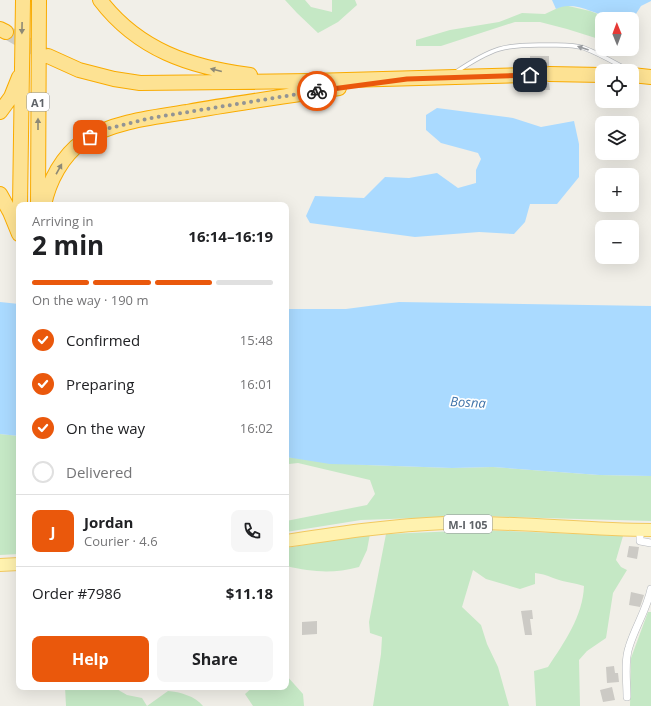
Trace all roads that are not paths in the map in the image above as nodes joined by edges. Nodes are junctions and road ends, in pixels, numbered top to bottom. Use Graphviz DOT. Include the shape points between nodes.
graph roads {
  1 [pos="23,0"];
  2 [pos="39,0"];
  3 [pos="100,0"];
  4 [pos="22,55"];
  5 [pos="48,56"];
  6 [pos="617,64"];
  7 [pos="549,74"];
  8 [pos="530,75"];
  9 [pos="595,75"];
  10 [pos="446,78"];
  11 [pos="407,79"];
  12 [pos="310,81"];
  13 [pos="0,112"];
  14 [pos="0,194"];
  15 [pos="20,202"];
  16 [pos="38,202"];
  17 [pos="45,202"];
  18 [pos="16,227"];
  19 [pos="645,530"];
  20 [pos="289,541"];
  21 [pos="651,543"];
  22 [pos="16,564"];
  23 [pos="0,565"];
  24 [pos="651,589"];
  25 [pos="627,697"];
  1 -- 4 [label="highway, A1, one-way"];
  16 -- 2 [label="highway, A1, one-way"];
  12 -- 3 [label="highway, one-way" via="221,71 183,61 154,47 128,29"];
  4 -- 13 [label="highway" via="18,81"];
  4 -- 15 [label="highway, A1"];
  5 -- 12 [label="highway" via="79,70 140,83"];
  6 -- 10 [label="lane, one-way" via="572,45 523,44 493,50"];
  7 -- 9 [label="highway"];
  8 -- 10 [label="highway"];
  10 -- 11 [label="highway"];
  11 -- 12 [label="highway"];
  17 -- 11 [label="highway, one-way" via="53,180 65,159 82,142 106,129 204,109"];
  14 -- 18 [label="highway"];
  19 -- 20 [label="main road, M-I 105" via="446,523 365,529"];
  19 -- 21 [label="street" via="640,541"];
  22 -- 23 [label="main road"];
  24 -- 25 [label="street" via="628,648"];
}
